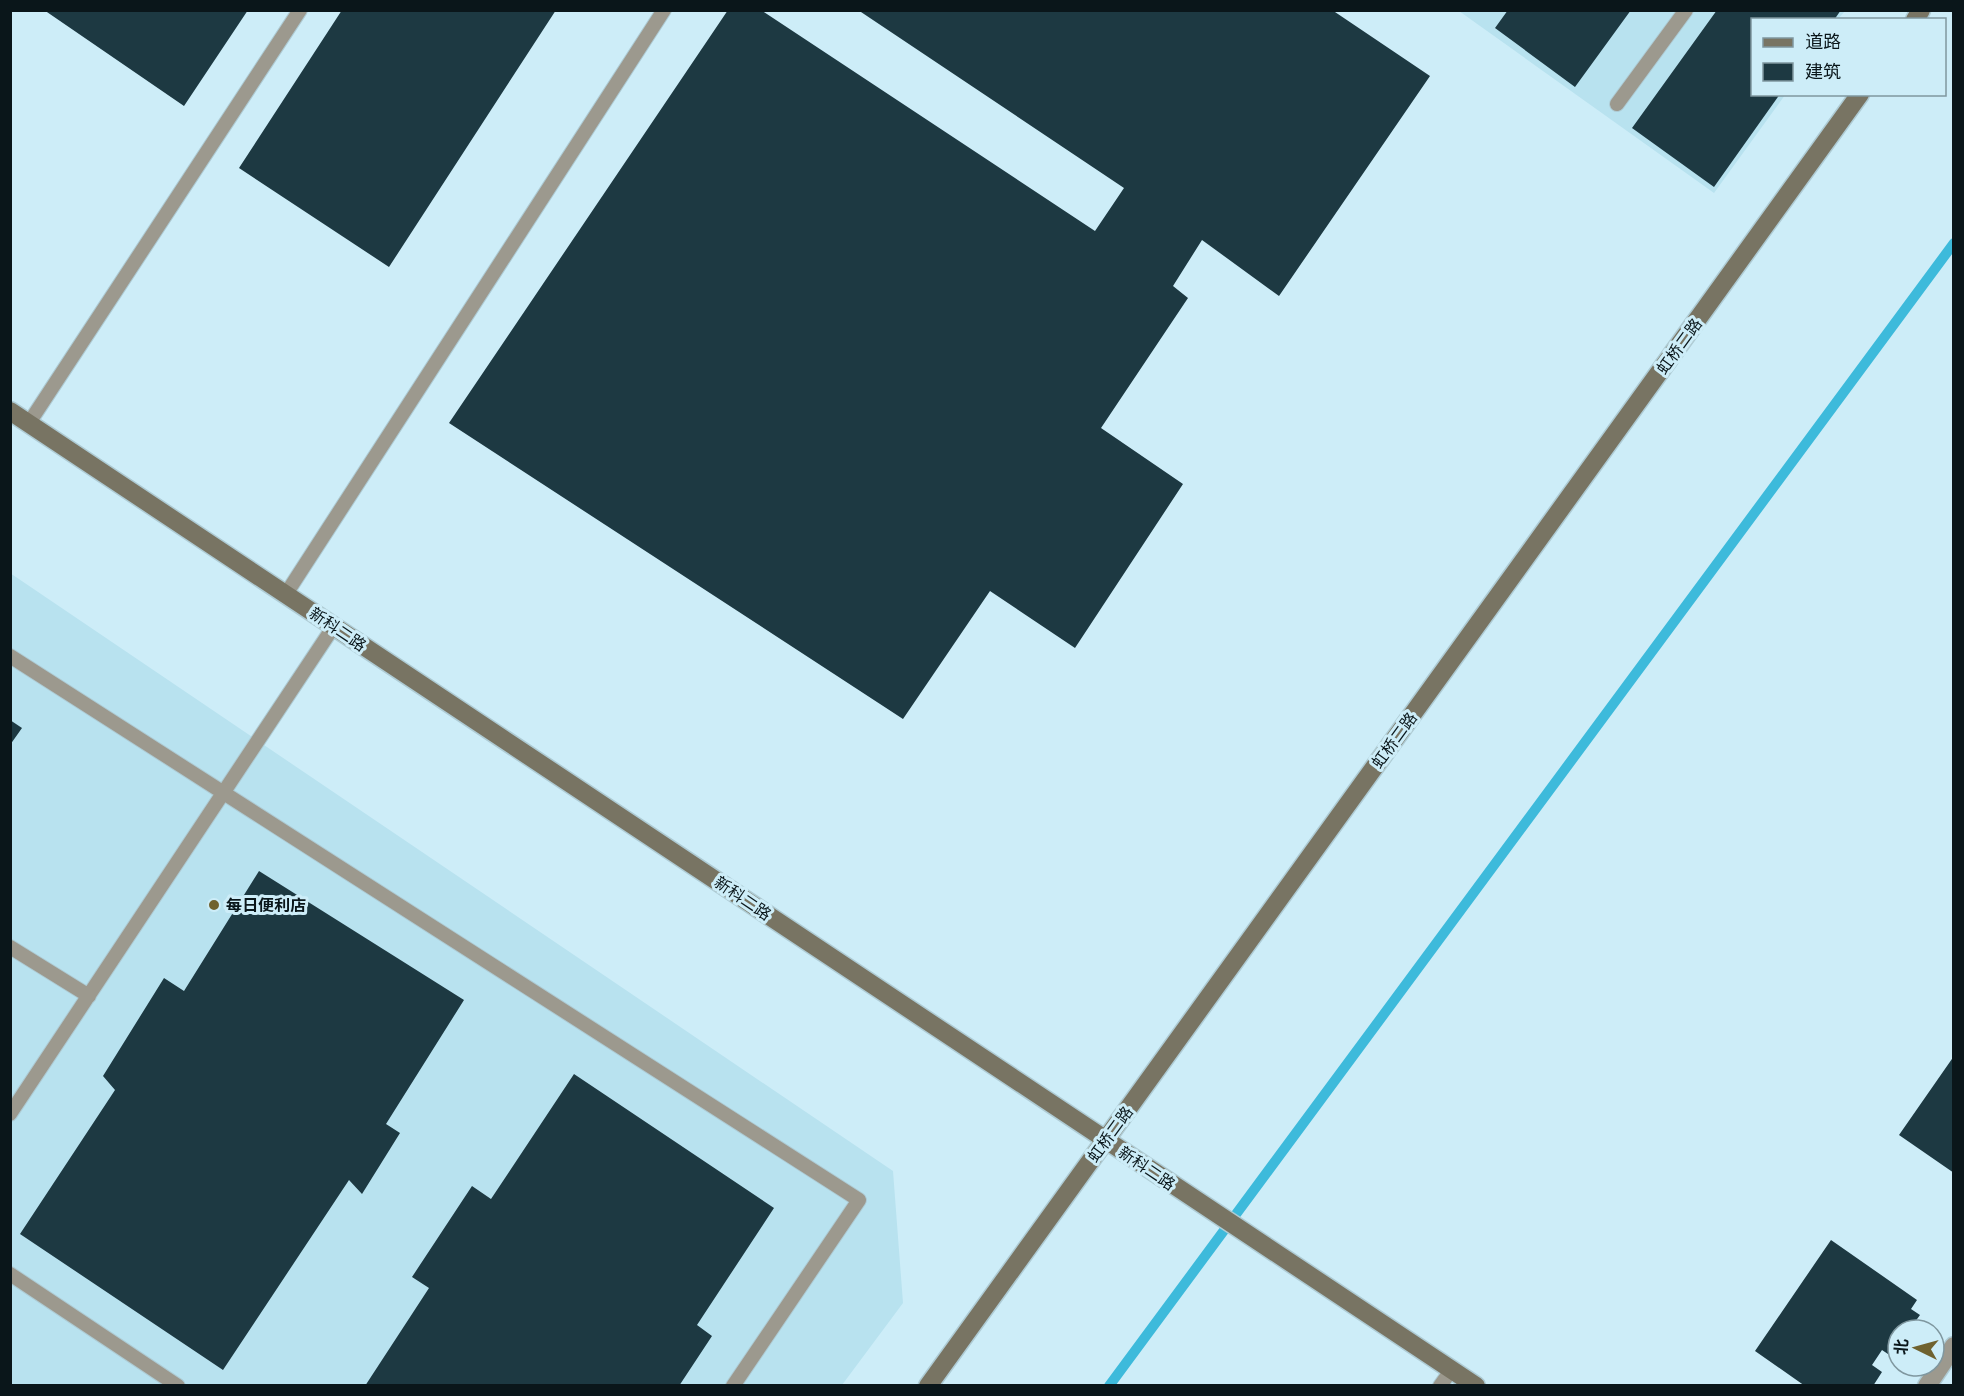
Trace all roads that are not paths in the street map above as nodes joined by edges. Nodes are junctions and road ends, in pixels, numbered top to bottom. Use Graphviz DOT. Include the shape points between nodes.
graph roads {
  1 [pos="300,10"];
  2 [pos="664,10"];
  3 [pos="1686,10"];
  4 [pos="1859,96"];
  5 [pos="1617,104"];
  6 [pos="10,411"];
  7 [pos="30,423"];
  8 [pos="286,594"];
  9 [pos="334,626"];
  10 [pos="10,656"];
  11 [pos="224,791"];
  12 [pos="10,947"];
  13 [pos="89,996"];
  14 [pos="10,1114"];
  15 [pos="1105,1140"];
  16 [pos="10,1274"];
  17 [pos="1953,1346"];
  18 [pos="1452,1369"];
  19 [pos="178,1386"];
  20 [pos="733,1386"];
  21 [pos="928,1386"];
  22 [pos="1440,1386"];
  23 [pos="1476,1386"];
  24 [pos="1927,1386"];
  1 -- 7 [label="lane"];
  2 -- 8 [label="lane"];
  3 -- 5 [label="lane"];
  4 -- 15 [label="street, 虹桥二路"];
  6 -- 7 [label="street, 新科二路"];
  7 -- 8 [label="street, 新科二路"];
  8 -- 9 [label="street, 新科二路"];
  9 -- 11 [label="lane"];
  9 -- 15 [label="street, 新科二路"];
  10 -- 11 [label="lane"];
  11 -- 13 [label="lane"];
  11 -- 20 [label="lane" via="859,1200"];
  12 -- 13 [label="lane"];
  13 -- 14 [label="lane"];
  15 -- 18 [label="street, 新科二路"];
  15 -- 21 [label="street, 虹桥二路"];
  16 -- 19 [label="lane"];
  17 -- 24 [label="street"];
  18 -- 22 [label="lane"];
  18 -- 23 [label="street, 新科二路"];
}
